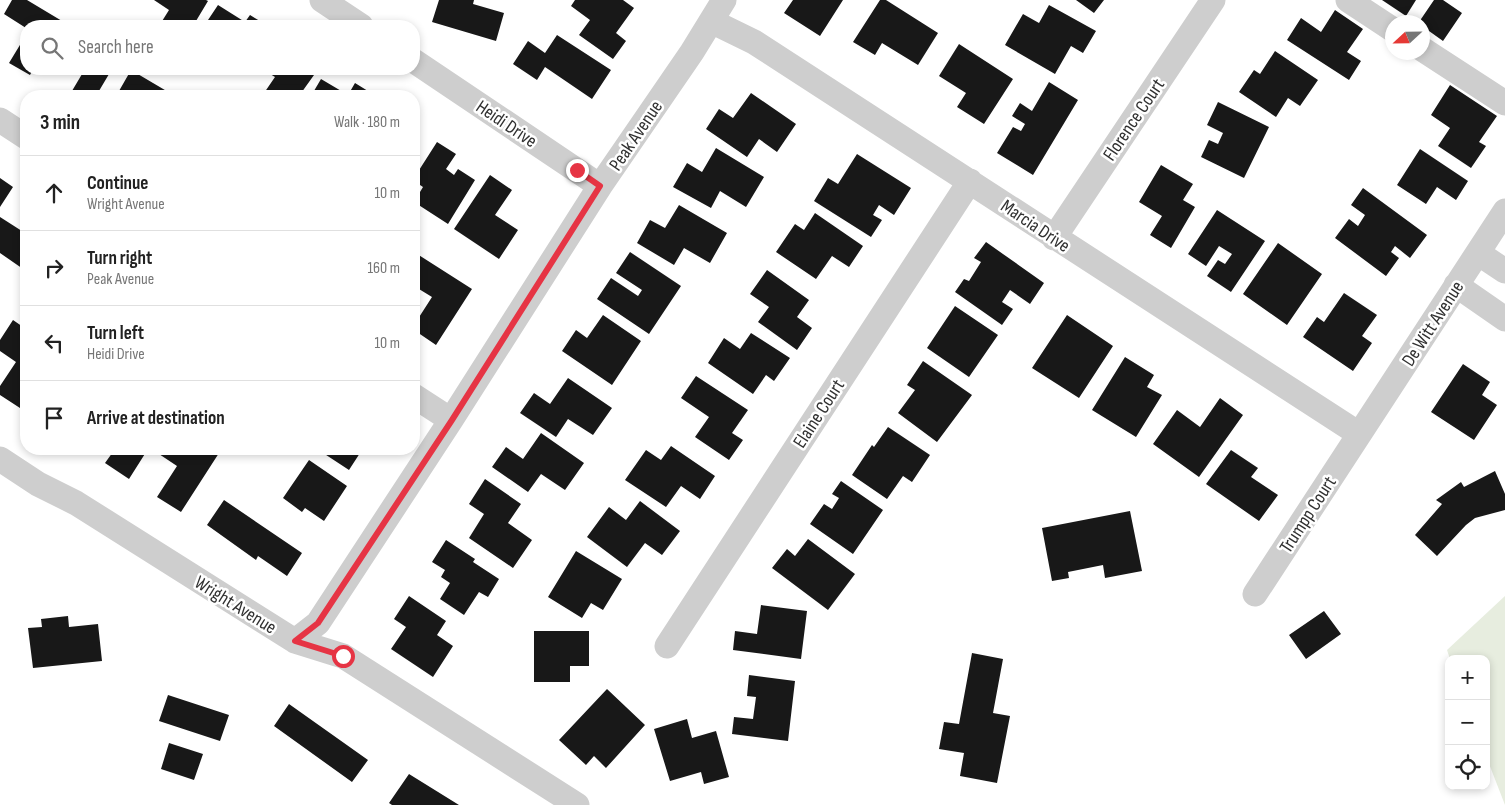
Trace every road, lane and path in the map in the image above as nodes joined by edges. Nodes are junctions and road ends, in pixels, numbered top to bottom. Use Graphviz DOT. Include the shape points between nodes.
graph roads {
  1 [pos="322,0"];
  2 [pos="1213,0"];
  3 [pos="1348,0"];
  4 [pos="718,10"];
  5 [pos="352,20"];
  6 [pos="1385,24"];
  7 [pos="1430,54"];
  8 [pos="420,65"];
  9 [pos="1505,103"];
  10 [pos="0,120"];
  11 [pos="20,133"];
  12 [pos="970,181"];
  13 [pos="600,186"];
  14 [pos="1505,211"];
  15 [pos="1054,238"];
  16 [pos="1478,253"];
  17 [pos="1505,271"];
  18 [pos="1456,285"];
  19 [pos="1505,319"];
  20 [pos="420,400"];
  21 [pos="452,420"];
  22 [pos="1359,434"];
  23 [pos="0,459"];
  24 [pos="1255,594"];
  25 [pos="295,641"];
  26 [pos="667,646"];
  27 [pos="577,805"];
  1 -- 5 [label="street"];
  2 -- 15 [label="street, Florence Court"];
  3 -- 6 [label="street"];
  4 -- 12 [label="street, Marcia Drive" via="754,42"];
  4 -- 13 [label="street, Peak Avenue"];
  7 -- 9 [label="street"];
  8 -- 13 [label="street, Heidi Drive"];
  10 -- 11 [label="street"];
  12 -- 15 [label="street, Marcia Drive"];
  12 -- 26 [label="street, Elaine Court"];
  13 -- 21 [label="street, Peak Avenue"];
  14 -- 16 [label="street, De Witt Avenue"];
  15 -- 22 [label="street, Marcia Drive"];
  16 -- 17 [label="street"];
  16 -- 18 [label="street, De Witt Avenue"];
  18 -- 19 [label="street"];
  18 -- 22 [label="street, De Witt Avenue"];
  20 -- 21 [label="street"];
  21 -- 25 [label="street, Peak Avenue" via="318,623"];
  22 -- 24 [label="street, Trumpp Court"];
  23 -- 25 [label="street, Wright Avenue"];
  25 -- 27 [label="street, Wright Avenue" via="343,656"];
}
